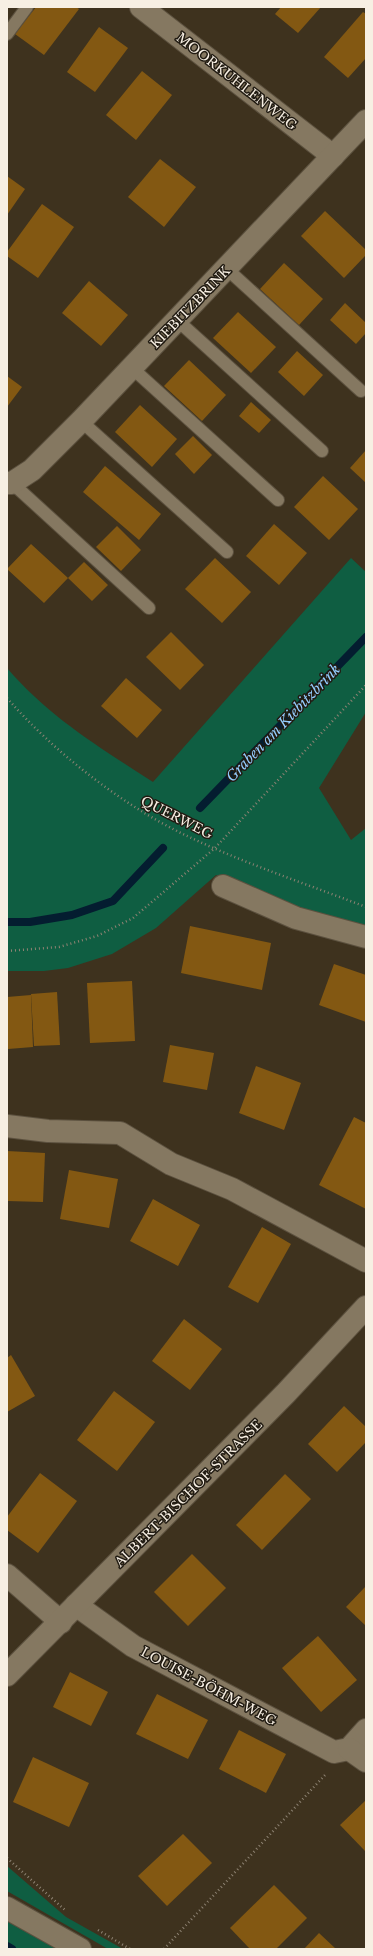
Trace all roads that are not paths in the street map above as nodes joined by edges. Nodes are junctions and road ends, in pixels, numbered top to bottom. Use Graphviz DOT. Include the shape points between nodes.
graph roads {
  1 [pos="27,7"];
  2 [pos="141,7"];
  3 [pos="7,34"];
  4 [pos="366,121"];
  5 [pos="333,156"];
  6 [pos="227,269"];
  7 [pos="177,320"];
  8 [pos="132,368"];
  9 [pos="361,391"];
  10 [pos="81,421"];
  11 [pos="322,451"];
  12 [pos="10,483"];
  13 [pos="278,500"];
  14 [pos="227,552"];
  15 [pos="149,608"];
  16 [pos="224,886"];
  17 [pos="366,937"];
  18 [pos="7,1126"];
  19 [pos="366,1261"];
  20 [pos="366,1307"];
  21 [pos="7,1575"];
  22 [pos="76,1605"];
  23 [pos="61,1622"];
  24 [pos="7,1675"];
  25 [pos="366,1730"];
  26 [pos="350,1754"];
  27 [pos="7,1908"];
  28 [pos="80,1949"];
  1 -- 3 [label="lane"];
  2 -- 5 [label="street, MOORKUHLENWEG"];
  4 -- 5 [label="street, KIEBITZBRINK"];
  5 -- 6 [label="street, KIEBITZBRINK"];
  6 -- 7 [label="street, KIEBITZBRINK"];
  6 -- 9 [label="lane"];
  7 -- 8 [label="street, KIEBITZBRINK"];
  7 -- 11 [label="lane"];
  8 -- 10 [label="street, KIEBITZBRINK"];
  8 -- 13 [label="lane"];
  10 -- 12 [label="street, KIEBITZBRINK" via="32,470"];
  10 -- 14 [label="lane"];
  12 -- 15 [label="lane"];
  16 -- 17 [label="street" via="296,918"];
  18 -- 19 [label="street" via="48,1131 120,1133 171,1164 232,1189"];
  20 -- 22 [label="street, ALBERT-BISCHOF-STRASSE" via="286,1393"];
  21 -- 23 [label="street"];
  22 -- 23 [label="street, ALBERT-BISCHOF-STRASSE"];
  22 -- 26 [label="street, LOUISE-BÖHM-WEG" via="133,1646"];
  23 -- 24 [label="street, ALBERT-BISCHOF-STRASSE"];
  25 -- 26 [label="street"];
  27 -- 28 [label="street"];
}
